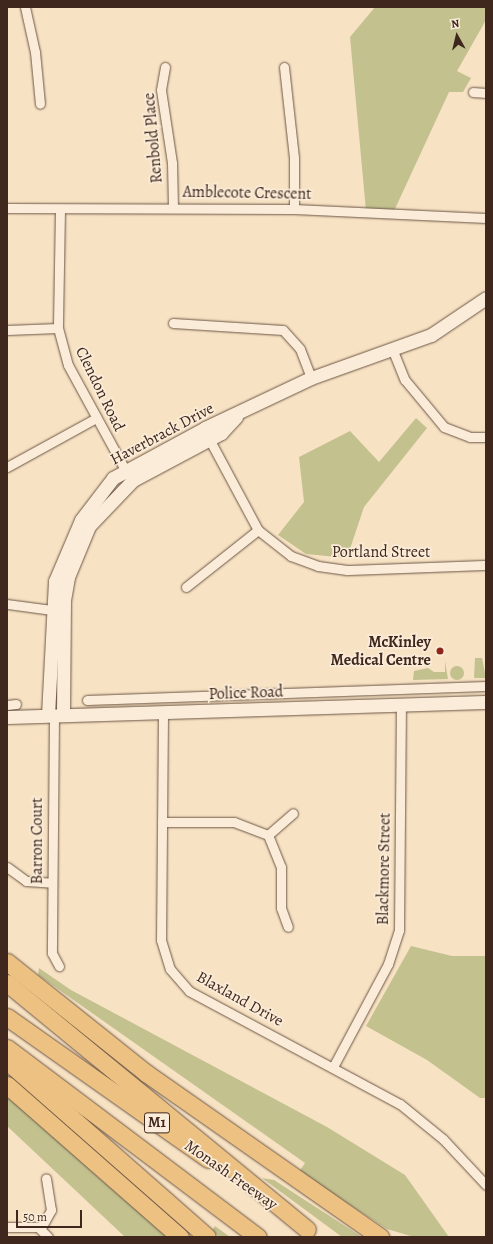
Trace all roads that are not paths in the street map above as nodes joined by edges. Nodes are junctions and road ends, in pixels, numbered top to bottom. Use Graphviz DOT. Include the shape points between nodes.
graph roads {
  1 [pos="24,7"];
  2 [pos="165,67"];
  3 [pos="284,67"];
  4 [pos="473,92"];
  5 [pos="486,93"];
  6 [pos="40,104"];
  7 [pos="173,207"];
  8 [pos="7,208"];
  9 [pos="60,209"];
  10 [pos="294,209"];
  11 [pos="486,218"];
  12 [pos="486,298"];
  13 [pos="173,323"];
  14 [pos="58,328"];
  15 [pos="7,330"];
  16 [pos="393,351"];
  17 [pos="311,378"];
  18 [pos="96,418"];
  19 [pos="207,434"];
  20 [pos="486,437"];
  21 [pos="7,467"];
  22 [pos="124,470"];
  23 [pos="133,480"];
  24 [pos="258,530"];
  25 [pos="486,565"];
  26 [pos="186,587"];
  27 [pos="7,604"];
  28 [pos="57,611"];
  29 [pos="486,686"];
  30 [pos="469,687"];
  31 [pos="219,696"];
  32 [pos="87,700"];
  33 [pos="486,702"];
  34 [pos="460,703"];
  35 [pos="401,705"];
  36 [pos="220,712"];
  37 [pos="55,714"];
  38 [pos="163,714"];
  39 [pos="7,717"];
  40 [pos="293,813"];
  41 [pos="162,822"];
  42 [pos="268,835"];
  43 [pos="7,868"];
  44 [pos="52,882"];
  45 [pos="288,928"];
  46 [pos="7,962"];
  47 [pos="59,966"];
  48 [pos="7,983"];
  49 [pos="7,1017"];
  50 [pos="7,1048"];
  51 [pos="7,1061"];
  52 [pos="333,1067"];
  53 [pos="7,1085"];
  54 [pos="46,1178"];
  55 [pos="486,1185"];
  56 [pos="7,1227"];
  57 [pos="41,1228"];
  58 [pos="365,1228"];
  59 [pos="312,1233"];
  60 [pos="48,1237"];
  61 [pos="180,1237"];
  62 [pos="207,1237"];
  63 [pos="258,1237"];
  64 [pos="380,1237"];
  65 [pos="387,1237"];
  1 -- 6 [label="street" via="35,52"];
  2 -- 7 [label="street, Renbold Place" via="161,90 172,163"];
  3 -- 10 [label="street" via="294,158"];
  4 -- 5 [label="street"];
  7 -- 9 [label="street, Amblecote Crescent"];
  7 -- 10 [label="street, Amblecote Crescent"];
  8 -- 9 [label="street, Amblecote Crescent"];
  9 -- 14 [label="street, Clendon Road"];
  10 -- 11 [label="street, Amblecote Crescent"];
  12 -- 16 [label="street, Haverbrack Drive" via="458,320"];
  13 -- 17 [label="street" via="283,330 300,350"];
  14 -- 15 [label="street"];
  14 -- 18 [label="street, Clendon Road" via="68,365"];
  16 -- 17 [label="street, Haverbrack Drive"];
  16 -- 20 [label="street" via="405,380 444,427 470,437"];
  17 -- 19 [label="street, Haverbrack Drive" via="238,415"];
  18 -- 21 [label="street"];
  18 -- 22 [label="street, Clendon Road"];
  19 -- 22 [label="street, Haverbrack Drive"];
  19 -- 23 [label="street, Haverbrack Drive"];
  19 -- 24 [label="street, Portland Street"];
  22 -- 23 [label="street, Clendon Road"];
  22 -- 28 [label="street, Haverbrack Drive" via="107,484 72,537 56,581"];
  23 -- 28 [label="street, Haverbrack Drive" via="89,526"];
  24 -- 25 [label="street, Portland Street" via="291,556 318,566 347,570"];
  24 -- 26 [label="street"];
  27 -- 28 [label="street"];
  28 -- 37 [label="street, Haverbrack Drive"];
  29 -- 30 [label="street"];
  30 -- 31 [label="street"];
  30 -- 34 [label="street"];
  31 -- 32 [label="street"];
  31 -- 36 [label="street"];
  33 -- 34 [label="street, Police Road"];
  34 -- 35 [label="street, Police Road"];
  35 -- 36 [label="street, Police Road"];
  35 -- 52 [label="street, Blackmore Street" via="399,930 388,964"];
  36 -- 38 [label="street, Police Road"];
  37 -- 38 [label="street, Police Road"];
  37 -- 39 [label="street, Police Road"];
  37 -- 44 [label="street, Barron Court"];
  38 -- 41 [label="street, Blaxland Drive"];
  40 -- 42 [label="street"];
  41 -- 42 [label="street" via="234,822"];
  41 -- 52 [label="street, Blaxland Drive" via="161,940 173,974 189,990"];
  42 -- 45 [label="street" via="281,867 282,908"];
  43 -- 44 [label="street" via="26,881"];
  44 -- 47 [label="street, Barron Court" via="52,953"];
  46 -- 58 [label="highway" via="146,1073"];
  48 -- 59 [label="highway"];
  49 -- 59 [label="highway, Monash Freeway / M1"];
  50 -- 63 [label="highway, Monash Freeway / M1"];
  51 -- 62 [label="highway"];
  52 -- 55 [label="street, Blaxland Drive" via="418,1118"];
  53 -- 61 [label="highway"];
  54 -- 57 [label="street" via="51,1210"];
  56 -- 57 [label="street"];
  57 -- 60 [label="street"];
  58 -- 64 [label="highway"];
  58 -- 65 [label="highway"];
}
